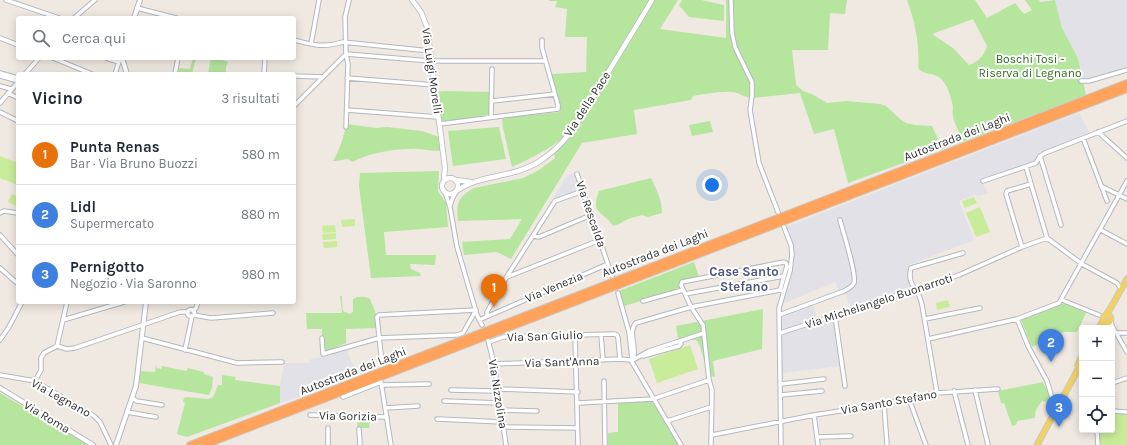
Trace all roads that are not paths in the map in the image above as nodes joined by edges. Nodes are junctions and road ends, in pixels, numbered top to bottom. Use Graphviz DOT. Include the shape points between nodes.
graph roads {
  1 [pos="6,0"];
  2 [pos="95,0"];
  3 [pos="140,0"];
  4 [pos="319,0"];
  5 [pos="349,0"];
  6 [pos="412,0"];
  7 [pos="652,0"];
  8 [pos="732,0"];
  9 [pos="137,8"];
  10 [pos="53,16"];
  11 [pos="76,16"];
  12 [pos="135,16"];
  13 [pos="168,16"];
  14 [pos="0,38"];
  15 [pos="296,40"];
  16 [pos="542,40"];
  17 [pos="346,42"];
  18 [pos="16,43"];
  19 [pos="311,44"];
  20 [pos="430,50"];
  21 [pos="346,54"];
  22 [pos="37,60"];
  23 [pos="58,60"];
  24 [pos="178,60"];
  25 [pos="265,60"];
  26 [pos="123,61"];
  27 [pos="431,61"];
  28 [pos="545,61"];
  29 [pos="492,69"];
  30 [pos="1127,70"];
  31 [pos="117,71"];
  32 [pos="27,72"];
  33 [pos="87,72"];
  34 [pos="127,72"];
  35 [pos="175,72"];
  36 [pos="264,72"];
  37 [pos="0,74"];
  38 [pos="296,76"];
  39 [pos="323,77"];
  40 [pos="348,78"];
  41 [pos="16,81"];
  42 [pos="1081,81"];
  43 [pos="1127,83"];
  44 [pos="16,84"];
  45 [pos="435,85"];
  46 [pos="0,86"];
  47 [pos="1127,89"];
  48 [pos="11,90"];
  49 [pos="1127,92"];
  50 [pos="8,93"];
  51 [pos="555,94"];
  52 [pos="1114,94"];
  53 [pos="16,97"];
  54 [pos="492,101"];
  55 [pos="0,103"];
  56 [pos="296,104"];
  57 [pos="347,110"];
  58 [pos="0,112"];
  59 [pos="438,117"];
  60 [pos="491,117"];
  61 [pos="16,120"];
  62 [pos="1127,121"];
  63 [pos="440,124"];
  64 [pos="346,127"];
  65 [pos="1098,132"];
  66 [pos="1083,138"];
  67 [pos="1040,156"];
  68 [pos="1127,158"];
  69 [pos="1026,167"];
  70 [pos="445,168"];
  71 [pos="577,174"];
  72 [pos="450,178"];
  73 [pos="445,180"];
  74 [pos="456,180"];
  75 [pos="983,180"];
  76 [pos="1127,181"];
  77 [pos="472,182"];
  78 [pos="1032,184"];
  79 [pos="1101,186"];
  80 [pos="457,191"];
  81 [pos="583,191"];
  82 [pos="445,192"];
  83 [pos="1119,195"];
  84 [pos="1127,199"];
  85 [pos="1107,201"];
  86 [pos="450,207"];
  87 [pos="778,212"];
  88 [pos="0,213"];
  89 [pos="16,213"];
  90 [pos="591,215"];
  91 [pos="840,220"];
  92 [pos="1061,224"];
  93 [pos="784,227"];
  94 [pos="1101,230"];
  95 [pos="0,234"];
  96 [pos="533,236"];
  97 [pos="1048,238"];
  98 [pos="600,240"];
  99 [pos="1127,244"];
  100 [pos="1022,247"];
  101 [pos="16,253"];
  102 [pos="963,253"];
  103 [pos="608,264"];
  104 [pos="1082,264"];
  105 [pos="0,268"];
  106 [pos="612,276"];
  107 [pos="784,276"];
  108 [pos="506,278"];
  109 [pos="1127,279"];
  110 [pos="16,282"];
  111 [pos="914,290"];
  112 [pos="1121,290"];
  113 [pos="781,291"];
  114 [pos="684,292"];
  115 [pos="618,293"];
  116 [pos="1062,300"];
  117 [pos="644,301"];
  118 [pos="21,304"];
  119 [pos="67,304"];
  120 [pos="117,304"];
  121 [pos="146,304"];
  122 [pos="197,304"];
  123 [pos="691,307"];
  124 [pos="980,308"];
  125 [pos="476,310"];
  126 [pos="273,313"];
  127 [pos="193,314"];
  128 [pos="779,315"];
  129 [pos="487,316"];
  130 [pos="835,316"];
  131 [pos="925,319"];
  132 [pos="1017,319"];
  133 [pos="1106,319"];
  134 [pos="63,320"];
  135 [pos="479,320"];
  136 [pos="143,325"];
  137 [pos="482,325"];
  138 [pos="1102,325"];
  139 [pos="704,333"];
  140 [pos="780,333"];
  141 [pos="1116,333"];
  142 [pos="1127,333"];
  143 [pos="576,335"];
  144 [pos="601,335"];
  145 [pos="142,338"];
  146 [pos="322,338"];
  147 [pos="379,338"];
  148 [pos="928,339"];
  149 [pos="0,340"];
  150 [pos="488,341"];
  151 [pos="57,346"];
  152 [pos="185,350"];
  153 [pos="1127,352"];
  154 [pos="620,359"];
  155 [pos="603,360"];
  156 [pos="632,360"];
  157 [pos="576,361"];
  158 [pos="1079,361"];
  159 [pos="282,362"];
  160 [pos="382,364"];
  161 [pos="494,364"];
  162 [pos="1079,368"];
  163 [pos="0,375"];
  164 [pos="1127,378"];
  165 [pos="824,379"];
  166 [pos="709,380"];
  167 [pos="35,381"];
  168 [pos="604,381"];
  169 [pos="1115,382"];
  170 [pos="382,383"];
  171 [pos="430,384"];
  172 [pos="781,384"];
  173 [pos="845,386"];
  174 [pos="0,388"];
  175 [pos="998,389"];
  176 [pos="451,390"];
  177 [pos="975,390"];
  178 [pos="498,391"];
  179 [pos="822,391"];
  180 [pos="954,391"];
  181 [pos="578,392"];
  182 [pos="937,393"];
  183 [pos="781,395"];
  184 [pos="343,397"];
  185 [pos="1052,397"];
  186 [pos="1060,397"];
  187 [pos="132,398"];
  188 [pos="653,399"];
  189 [pos="909,399"];
  190 [pos="444,401"];
  191 [pos="500,402"];
  192 [pos="604,402"];
  193 [pos="578,403"];
  194 [pos="884,404"];
  195 [pos="162,405"];
  196 [pos="418,406"];
  197 [pos="711,407"];
  198 [pos="385,408"];
  199 [pos="1055,408"];
  200 [pos="501,410"];
  201 [pos="1115,411"];
  202 [pos="127,412"];
  203 [pos="537,412"];
  204 [pos="1127,412"];
  205 [pos="1054,414"];
  206 [pos="310,415"];
  207 [pos="814,415"];
  208 [pos="156,417"];
  209 [pos="387,417"];
  210 [pos="437,419"];
  211 [pos="667,421"];
  212 [pos="781,421"];
  213 [pos="503,422"];
  214 [pos="504,427"];
  215 [pos="328,428"];
  216 [pos="577,428"];
  217 [pos="359,429"];
  218 [pos="1097,433"];
  219 [pos="712,435"];
  220 [pos="851,436"];
  221 [pos="818,437"];
  222 [pos="93,445"];
  223 [pos="112,445"];
  224 [pos="190,445"];
  225 [pos="205,445"];
  226 [pos="328,445"];
  227 [pos="360,445"];
  228 [pos="391,445"];
  229 [pos="506,445"];
  230 [pos="578,445"];
  231 [pos="605,445"];
  232 [pos="681,445"];
  233 [pos="711,445"];
  234 [pos="781,445"];
  235 [pos="818,445"];
  236 [pos="887,445"];
  237 [pos="926,445"];
  238 [pos="968,445"];
  239 [pos="988,445"];
  240 [pos="1037,445"];
  241 [pos="1098,445"];
  1 -- 10 [label="street"];
  2 -- 11 [label="street"];
  3 -- 9 [label="street"];
  4 -- 19 [label="street"];
  5 -- 17 [label="street" via="345,17"];
  6 -- 20 [label="main road, Via Luigi Morelli" via="425,21"];
  7 -- 77 [label="main road, Via della Pace" via="562,144 526,169"];
  8 -- 87 [label="street" via="732,33 735,47 752,82 750,110 759,163"];
  9 -- 12 [label="street"];
  9 -- 13 [label="street"];
  14 -- 18 [label="street"];
  15 -- 19 [label="street"];
  16 -- 28 [label="street"];
  17 -- 19 [label="street" via="321,46"];
  17 -- 20 [label="street"];
  17 -- 21 [label="street"];
  20 -- 27 [label="main road, Via Luigi Morelli"];
  21 -- 27 [label="street"];
  21 -- 39 [label="street"];
  21 -- 40 [label="street"];
  22 -- 32 [label="street"];
  23 -- 33 [label="street"];
  24 -- 35 [label="street"];
  25 -- 36 [label="street"];
  26 -- 31 [label="street"];
  26 -- 31 [label="street"];
  26 -- 34 [label="street"];
  27 -- 28 [label="street"];
  27 -- 45 [label="main road, Via Luigi Morelli"];
  28 -- 51 [label="street"];
  29 -- 54 [label="street"];
  30 -- 42 [label="street"];
  37 -- 41 [label="street"];
  38 -- 39 [label="street"];
  39 -- 56 [label="street"];
  40 -- 45 [label="street"];
  40 -- 57 [label="street"];
  43 -- 224 [label="highway, Autostrada dei Laghi"];
  44 -- 48 [label="street"];
  45 -- 59 [label="main road, Via Luigi Morelli"];
  46 -- 48 [label="street"];
  47 -- 52 [label="highway, Autostrada dei Laghi"];
  48 -- 50 [label="street"];
  49 -- 52 [label="highway"];
  50 -- 53 [label="street"];
  50 -- 55 [label="street"];
  51 -- 54 [label="street"];
  51 -- 60 [label="street" via="557,110"];
  52 -- 225 [label="highway, Autostrada dei Laghi"];
  54 -- 60 [label="street"];
  57 -- 59 [label="street"];
  57 -- 64 [label="street"];
  58 -- 61 [label="street"];
  59 -- 63 [label="main road, Via Luigi Morelli"];
  60 -- 63 [label="street"];
  62 -- 65 [label="street"];
  63 -- 70 [label="main road, Via Luigi Morelli"];
  65 -- 66 [label="street"];
  65 -- 68 [label="street"];
  66 -- 67 [label="street"];
  66 -- 79 [label="street"];
  67 -- 69 [label="street" via="1036,163"];
  67 -- 92 [label="street"];
  69 -- 75 [label="street"];
  69 -- 78 [label="street"];
  70 -- 72 [label="main road"];
  70 -- 73 [label="main road"];
  71 -- 81 [label="street, Via Rescalda"];
  72 -- 73 [label="main road"];
  72 -- 74 [label="main road"];
  73 -- 82 [label="main road" via="442,185"];
  74 -- 77 [label="main road, Via della Pace"];
  74 -- 80 [label="main road" via="459,185"];
  76 -- 83 [label="street"];
  77 -- 80 [label="main road, Via della Pace"];
  78 -- 97 [label="street"];
  78 -- 100 [label="street" via="1007,191 1006,194"];
  79 -- 83 [label="street"];
  79 -- 85 [label="street"];
  80 -- 82 [label="main road" via="450,194"];
  80 -- 86 [label="street"];
  81 -- 90 [label="street, Via Rescalda"];
  81 -- 96 [label="street" via="555,201"];
  82 -- 86 [label="street"];
  83 -- 84 [label="street"];
  83 -- 94 [label="street"];
  86 -- 125 [label="street" via="457,247"];
  88 -- 89 [label="street"];
  90 -- 96 [label="street" via="539,237"];
  90 -- 98 [label="street, Via Rescalda"];
  91 -- 128 [label="street" via="855,274 853,284 844,291"];
  93 -- 113 [label="street" via="792,254 790,271"];
  94 -- 99 [label="street"];
  94 -- 104 [label="street"];
  95 -- 101 [label="street"];
  96 -- 108 [label="street"];
  97 -- 100 [label="street, Via Michelangelo Buonarroti"];
  97 -- 104 [label="street"];
  98 -- 103 [label="street, Via Rescalda"];
  98 -- 108 [label="street"];
  100 -- 111 [label="street, Via Michelangelo Buonarroti" via="959,275"];
  102 -- 111 [label="street" via="911,268 910,276"];
  103 -- 106 [label="street, Via Rescalda"];
  103 -- 129 [label="street, Via Venezia"];
  104 -- 112 [label="street" via="1117,283"];
  104 -- 116 [label="street"];
  105 -- 110 [label="street"];
  107 -- 113 [label="street"];
  107 -- 114 [label="street"];
  107 -- 114 [label="street" via="787,264 784,262 682,282"];
  108 -- 129 [label="street"];
  109 -- 112 [label="main road"];
  111 -- 130 [label="street, Via Michelangelo Buonarroti"];
  111 -- 131 [label="street" via="918,293"];
  112 -- 133 [label="main road"];
  113 -- 123 [label="street"];
  113 -- 128 [label="street"];
  114 -- 117 [label="street"];
  114 -- 123 [label="street"];
  115 -- 156 [label="street" via="629,332"];
  116 -- 132 [label="street" via="1056,305"];
  116 -- 133 [label="street"];
  118 -- 149 [label="street"];
  119 -- 134 [label="street"];
  120 -- 134 [label="street"];
  121 -- 136 [label="street"];
  122 -- 127 [label="street"];
  123 -- 139 [label="street" via="704,325"];
  123 -- 156 [label="street" via="636,323 633,326 635,352"];
  124 -- 131 [label="street"];
  125 -- 135 [label="street"];
  125 -- 147 [label="street" via="463,333 457,335"];
  125 -- 147 [label="street" via="379,315"];
  126 -- 127 [label="street" via="211,318"];
  127 -- 136 [label="street" via="180,312"];
  127 -- 152 [label="street"];
  128 -- 140 [label="street"];
  129 -- 135 [label="street, Via Venezia"];
  130 -- 140 [label="street, Via Michelangelo Buonarroti"];
  130 -- 173 [label="street"];
  131 -- 148 [label="street"];
  132 -- 148 [label="street"];
  132 -- 185 [label="street"];
  133 -- 138 [label="main road"];
  133 -- 141 [label="street"];
  134 -- 151 [label="street"];
  135 -- 137 [label="street"];
  136 -- 145 [label="street"];
  136 -- 151 [label="street" via="76,348"];
  139 -- 156 [label="street" via="649,351"];
  139 -- 166 [label="street"];
  140 -- 172 [label="street"];
  141 -- 142 [label="street"];
  141 -- 153 [label="street"];
  143 -- 144 [label="street, Via San Giulio"];
  143 -- 150 [label="street, Via San Giulio" via="503,337"];
  143 -- 157 [label="street"];
  144 -- 154 [label="street, Via San Giulio" via="617,335"];
  144 -- 155 [label="street"];
  145 -- 152 [label="street"];
  145 -- 187 [label="street" via="137,384"];
  146 -- 147 [label="street" via="323,354"];
  147 -- 160 [label="street"];
  148 -- 182 [label="street"];
  150 -- 161 [label="street, Via Nizzolina"];
  151 -- 167 [label="street" via="44,353 41,358 41,370"];
  152 -- 159 [label="street" via="237,363"];
  154 -- 155 [label="street, Via Sant'Anna"];
  154 -- 156 [label="street, Via Sant'Anna"];
  155 -- 157 [label="street, Via Sant'Anna"];
  156 -- 188 [label="street"];
  157 -- 161 [label="street, Via Sant'Anna"];
  157 -- 181 [label="street"];
  158 -- 186 [label="main road"];
  161 -- 178 [label="street, Via Nizzolina"];
  162 -- 205 [label="main road"];
  163 -- 167 [label="street, Via Legnano"];
  164 -- 169 [label="street"];
  165 -- 172 [label="street"];
  166 -- 188 [label="street"];
  166 -- 197 [label="street" via="712,390"];
  167 -- 223 [label="street, Via Legnano" via="97,418"];
  168 -- 192 [label="street"];
  170 -- 171 [label="street"];
  170 -- 184 [label="street"];
  170 -- 198 [label="street"];
  172 -- 183 [label="street"];
  174 -- 222 [label="street, Via Roma"];
  175 -- 177 [label="street, Via Santo Stefano"];
  176 -- 178 [label="street"];
  177 -- 180 [label="street, Via Santo Stefano"];
  177 -- 239 [label="street"];
  178 -- 181 [label="street" via="500,389"];
  178 -- 191 [label="street, Via Nizzolina"];
  179 -- 183 [label="street"];
  180 -- 182 [label="street, Via Santo Stefano"];
  180 -- 238 [label="street"];
  181 -- 193 [label="street"];
  182 -- 189 [label="street, Via Santo Stefano"];
  183 -- 212 [label="street"];
  185 -- 186 [label="street"];
  185 -- 199 [label="street"];
  186 -- 199 [label="main road"];
  187 -- 195 [label="street"];
  187 -- 202 [label="street"];
  188 -- 192 [label="street"];
  188 -- 211 [label="street"];
  189 -- 194 [label="street, Via Santo Stefano"];
  189 -- 237 [label="street"];
  190 -- 191 [label="street"];
  191 -- 200 [label="street, Via Nizzolina"];
  192 -- 193 [label="street"];
  192 -- 231 [label="street"];
  193 -- 216 [label="street"];
  194 -- 207 [label="street, Via Santo Stefano"];
  194 -- 236 [label="street"];
  196 -- 198 [label="street"];
  197 -- 211 [label="street"];
  197 -- 219 [label="street"];
  198 -- 209 [label="street"];
  199 -- 205 [label="main road"];
  200 -- 203 [label="street"];
  200 -- 213 [label="street, Via Nizzolina"];
  201 -- 204 [label="street"];
  202 -- 208 [label="street"];
  202 -- 223 [label="street" via="118,440"];
  205 -- 240 [label="main road"];
  206 -- 209 [label="street, Via Gorizia"];
  207 -- 212 [label="street, Via Santo Stefano"];
  207 -- 221 [label="street"];
  209 -- 228 [label="street"];
  210 -- 213 [label="street"];
  211 -- 232 [label="street"];
  212 -- 219 [label="street, Via Santo Stefano"];
  212 -- 234 [label="street"];
  213 -- 214 [label="street, Via Nizzolina"];
  214 -- 216 [label="street"];
  214 -- 229 [label="street, Via Nizzolina"];
  215 -- 226 [label="street"];
  216 -- 230 [label="street"];
  217 -- 227 [label="street"];
  218 -- 241 [label="street"];
  219 -- 233 [label="street"];
  220 -- 221 [label="street"];
  221 -- 235 [label="street"];
}
